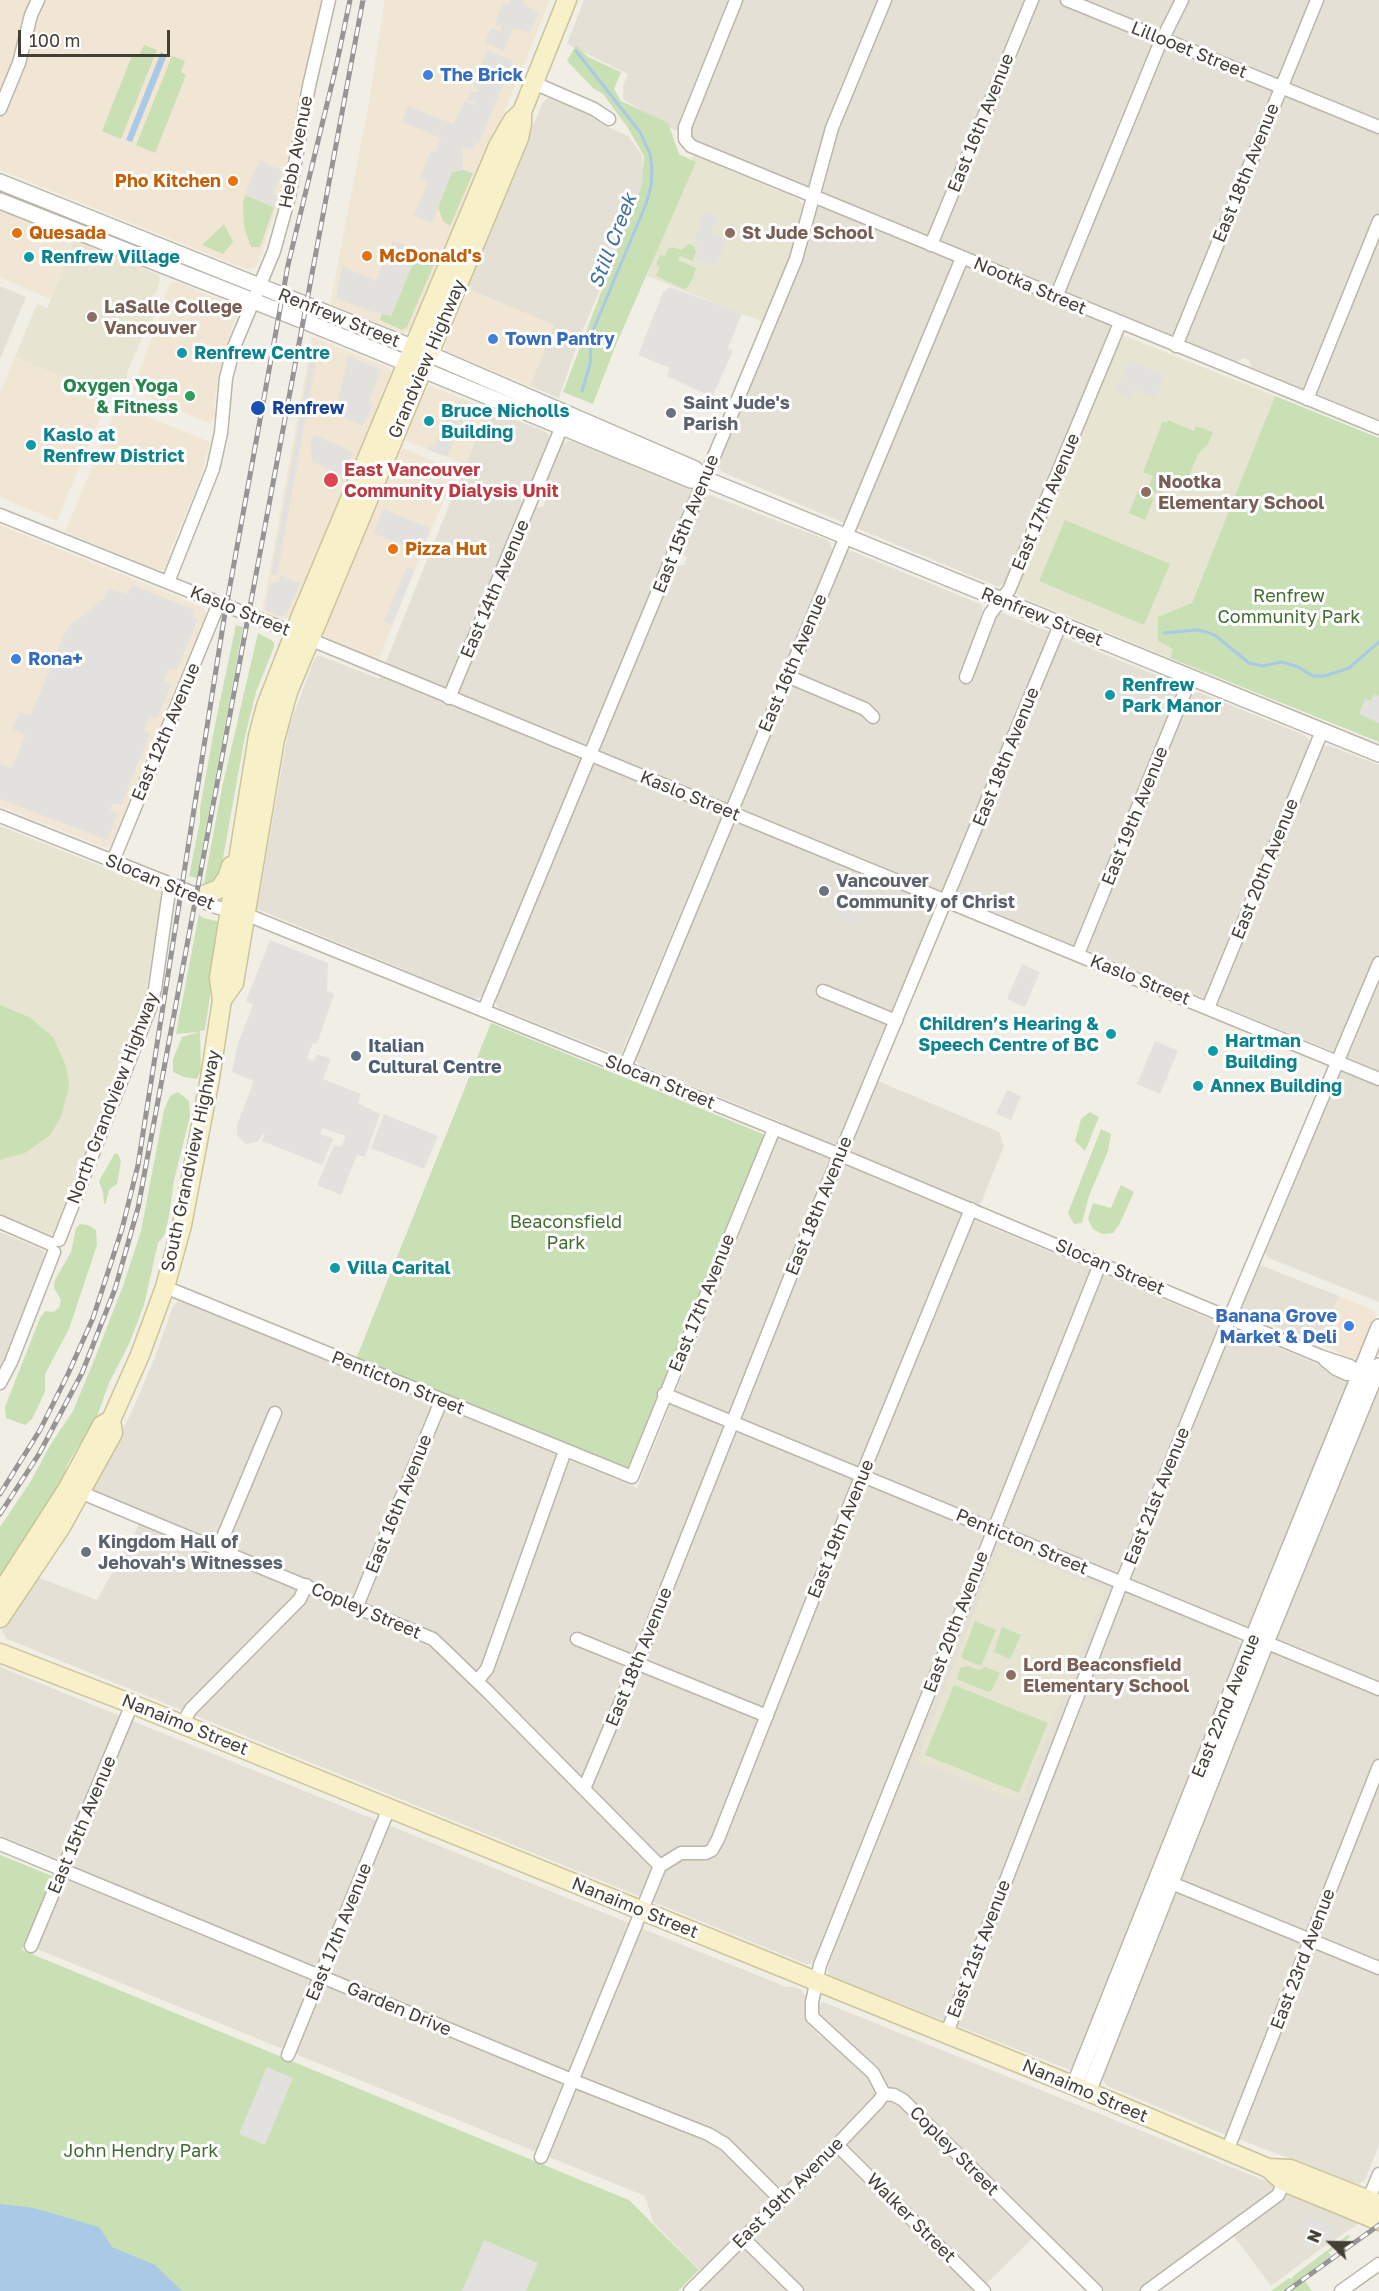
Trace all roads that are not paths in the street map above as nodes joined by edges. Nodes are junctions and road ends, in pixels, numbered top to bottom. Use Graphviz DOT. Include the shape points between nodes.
graph roads {
  1 [pos="38,0"];
  2 [pos="329,0"];
  3 [pos="567,0"];
  4 [pos="736,0"];
  5 [pos="885,0"];
  6 [pos="1032,0"];
  7 [pos="1066,0"];
  8 [pos="1182,0"];
  9 [pos="1317,0"];
  10 [pos="1163,40"];
  11 [pos="534,82"];
  12 [pos="1281,88"];
  13 [pos="0,109"];
  14 [pos="609,119"];
  15 [pos="1379,127"];
  16 [pos="0,182"];
  17 [pos="813,196"];
  18 [pos="0,201"];
  19 [pos="1379,221"];
  20 [pos="931,246"];
  21 [pos="962,258"];
  22 [pos="259,286"];
  23 [pos="1056,297"];
  24 [pos="253,301"];
  25 [pos="1120,324"];
  26 [pos="1176,346"];
  27 [pos="418,359"];
  28 [pos="1307,399"];
  29 [pos="565,420"];
  30 [pos="1379,428"];
  31 [pos="705,479"];
  32 [pos="0,514"];
  33 [pos="846,536"];
  34 [pos="168,582"];
  35 [pos="1001,601"];
  36 [pos="219,603"];
  37 [pos="1060,625"];
  38 [pos="302,636"];
  39 [pos="788,676"];
  40 [pos="966,676"];
  41 [pos="1191,677"];
  42 [pos="449,698"];
  43 [pos="266,706"];
  44 [pos="873,717"];
  45 [pos="1322,731"];
  46 [pos="275,739"];
  47 [pos="1379,754"];
  48 [pos="591,755"];
  49 [pos="730,812"];
  50 [pos="0,816"];
  51 [pos="241,836"];
  52 [pos="113,861"];
  53 [pos="170,884"];
  54 [pos="201,896"];
  55 [pos="947,901"];
  56 [pos="238,911"];
  57 [pos="1078,954"];
  58 [pos="1379,963"];
  59 [pos="823,991"];
  60 [pos="1209,1008"];
  61 [pos="484,1010"];
  62 [pos="896,1021"];
  63 [pos="1338,1061"];
  64 [pos="625,1067"];
  65 [pos="1379,1079"];
  66 [pos="774,1129"];
  67 [pos="840,1155"];
  68 [pos="970,1209"];
  69 [pos="0,1222"];
  70 [pos="55,1245"];
  71 [pos="1100,1264"];
  72 [pos="165,1287"];
  73 [pos="1230,1317"];
  74 [pos="1379,1327"];
  75 [pos="1373,1374"];
  76 [pos="0,1383"];
  77 [pos="664,1394"];
  78 [pos="441,1401"];
  79 [pos="275,1413"];
  80 [pos="732,1422"];
  81 [pos="565,1451"];
  82 [pos="861,1476"];
  83 [pos="632,1477"];
  84 [pos="75,1490"];
  85 [pos="992,1530"];
  86 [pos="218,1549"];
  87 [pos="1121,1584"];
  88 [pos="306,1585"];
  89 [pos="0,1594"];
  90 [pos="357,1606"];
  91 [pos="0,1618"];
  92 [pos="577,1639"];
  93 [pos="1259,1641"];
  94 [pos="0,1653"];
  95 [pos="637,1663"];
  96 [pos="477,1681"];
  97 [pos="1379,1689"];
  98 [pos="132,1704"];
  99 [pos="767,1716"];
  100 [pos="182,1724"];
  101 [pos="1379,1766"];
  102 [pos="585,1789"];
  103 [pos="389,1808"];
  104 [pos="0,1844"];
  105 [pos="660,1866"];
  106 [pos="63,1870"];
  107 [pos="1164,1880"];
  108 [pos="642,1911"];
  109 [pos="1310,1939"];
  110 [pos="31,1946"];
  111 [pos="1379,1968"];
  112 [pos="321,1976"];
  113 [pos="817,1982"];
  114 [pos="946,2035"];
  115 [pos="288,2055"];
  116 [pos="572,2080"];
  117 [pos="1081,2089"];
  118 [pos="884,2094"];
  119 [pos="837,2145"];
  120 [pos="1227,2151"];
  121 [pos="541,2157"];
  122 [pos="1268,2168"];
  123 [pos="1379,2174"];
  124 [pos="1284,2182"];
  125 [pos="781,2200"];
  126 [pos="1372,2210"];
  127 [pos="743,2238"];
  128 [pos="1379,2264"];
  129 [pos="690,2291"];
  130 [pos="796,2291"];
  131 [pos="984,2291"];
  132 [pos="1096,2291"];
  133 [pos="1147,2291"];
  134 [pos="1341,2291"];
  1 -- 13 [label="street"];
  2 -- 22 [label="street, Hebb Avenue" via="289,197 274,251"];
  3 -- 11 [label="main road, Grandview Highway"];
  4 -- 17 [label="street, Nootka Street" via="685,127 685,139 695,148"];
  5 -- 17 [label="street, East 15th Avenue" via="832,128"];
  6 -- 20 [label="street, East 16th Avenue"];
  7 -- 10 [label="street, Lillooet Street"];
  8 -- 10 [label="street"];
  9 -- 12 [label="street, East 18th Avenue"];
  10 -- 12 [label="street, Lillooet Street"];
  10 -- 23 [label="street"];
  11 -- 14 [label="street"];
  11 -- 27 [label="main road, Grandview Highway" via="522,112 498,146"];
  12 -- 15 [label="street, Lillooet Street"];
  12 -- 26 [label="street, East 18th Avenue"];
  16 -- 22 [label="street, Renfrew Street"];
  17 -- 20 [label="street, Nootka Street"];
  17 -- 31 [label="street, East 15th Avenue" via="796,259"];
  18 -- 24 [label="street, Renfrew Street"];
  19 -- 28 [label="street"];
  20 -- 21 [label="street, Nootka Street"];
  21 -- 23 [label="street, Nootka Street"];
  21 -- 33 [label="street, East 16th Avenue"];
  22 -- 24 [label="street, Hebb Avenue"];
  22 -- 27 [label="street, Renfrew Street"];
  23 -- 25 [label="street, Nootka Street"];
  24 -- 27 [label="street, Renfrew Street"];
  24 -- 34 [label="street" via="226,378 213,469"];
  25 -- 26 [label="street, Nootka Street"];
  25 -- 35 [label="street, East 17th Avenue"];
  26 -- 28 [label="street, Nootka Street"];
  27 -- 29 [label="street, Renfrew Street"];
  27 -- 38 [label="main road, Grandview Highway"];
  28 -- 30 [label="street, Nootka Street"];
  29 -- 31 [label="street, Renfrew Street" via="691,480"];
  29 -- 42 [label="street, East 14th Avenue"];
  31 -- 33 [label="street, Renfrew Street"];
  31 -- 48 [label="street, East 15th Avenue"];
  32 -- 34 [label="street, Kaslo Street"];
  33 -- 35 [label="street, Renfrew Street"];
  33 -- 39 [label="street, East 16th Avenue"];
  34 -- 36 [label="street, Kaslo Street"];
  35 -- 37 [label="street, Renfrew Street"];
  35 -- 40 [label="street, East 17th Avenue" via="989,617"];
  36 -- 38 [label="street, Kaslo Street"];
  36 -- 52 [label="street, East 12th Avenue"];
  37 -- 41 [label="street, Renfrew Street"];
  37 -- 55 [label="street, East 18th Avenue"];
  38 -- 42 [label="street, Kaslo Street"];
  38 -- 43 [label="main road, Grandview Highway"];
  38 -- 46 [label="main road, Grandview Highway"];
  39 -- 44 [label="street"];
  39 -- 49 [label="street, East 16th Avenue"];
  41 -- 45 [label="street, Renfrew Street"];
  41 -- 57 [label="street, East 19th Avenue"];
  42 -- 48 [label="street, Kaslo Street"];
  43 -- 51 [label="main road, South Grandview Highway"];
  45 -- 47 [label="street, Renfrew Street"];
  45 -- 60 [label="street, East 20th Avenue"];
  46 -- 56 [label="main road, South Grandview Highway"];
  48 -- 49 [label="street, Kaslo Street"];
  48 -- 61 [label="street, East 15th Avenue"];
  49 -- 55 [label="street, Kaslo Street"];
  49 -- 64 [label="street, East 16th Avenue"];
  50 -- 52 [label="street, Slocan Street"];
  51 -- 54 [label="main road" via="224,884"];
  51 -- 56 [label="main road, South Grandview Highway"];
  52 -- 53 [label="street, Slocan Street"];
  53 -- 54 [label="street, Slocan Street"];
  53 -- 70 [label="street, North Grandview Highway" via="150,1008"];
  54 -- 56 [label="street, Slocan Street" via="208,904"];
  55 -- 57 [label="street, Kaslo Street"];
  55 -- 62 [label="street, East 18th Avenue"];
  56 -- 61 [label="street, Slocan Street"];
  56 -- 72 [label="main road, South Grandview Highway" via="234,983 222,1000 182,1225"];
  57 -- 60 [label="street, Kaslo Street"];
  58 -- 63 [label="street, East 21st Avenue"];
  59 -- 62 [label="street"];
  60 -- 63 [label="street, Kaslo Street"];
  61 -- 64 [label="street, Slocan Street"];
  62 -- 67 [label="street, East 18th Avenue"];
  63 -- 65 [label="street, Kaslo Street"];
  63 -- 73 [label="street, East 21st Avenue"];
  64 -- 66 [label="street, Slocan Street"];
  66 -- 67 [label="street, Slocan Street"];
  66 -- 77 [label="street, East 17th Avenue"];
  67 -- 68 [label="street, Slocan Street"];
  67 -- 80 [label="street, East 18th Avenue"];
  68 -- 71 [label="street, Slocan Street"];
  68 -- 82 [label="street, East 19th Avenue"];
  69 -- 70 [label="street"];
  70 -- 76 [label="street, North Grandview Highway"];
  71 -- 73 [label="street, Slocan Street"];
  71 -- 85 [label="street, East 20th Avenue"];
  72 -- 78 [label="street, Penticton Street"];
  72 -- 84 [label="main road, South Grandview Highway" via="140,1355 111,1420 102,1425"];
  73 -- 75 [label="street, Slocan Street"];
  73 -- 87 [label="street, East 21st Avenue"];
  74 -- 75 [label="street, East 22nd Avenue"];
  75 -- 93 [label="street, East 22nd Avenue"];
  77 -- 80 [label="street, Penticton Street"];
  77 -- 83 [label="street, East 17th Avenue"];
  78 -- 81 [label="street, Penticton Street"];
  78 -- 90 [label="street, East 16th Avenue"];
  79 -- 86 [label="street"];
  80 -- 82 [label="street, Penticton Street"];
  80 -- 95 [label="street, East 18th Avenue"];
  81 -- 83 [label="street, Penticton Street"];
  81 -- 96 [label="street" via="487,1669"];
  82 -- 85 [label="street, Penticton Street"];
  82 -- 99 [label="street, East 19th Avenue"];
  84 -- 86 [label="street, Copley Street"];
  84 -- 89 [label="main road, South Grandview Highway"];
  84 -- 91 [label="main road, South Grandview Highway" via="28,1579"];
  85 -- 87 [label="street, Penticton Street"];
  85 -- 113 [label="street, East 20th Avenue" via="820,1965"];
  86 -- 88 [label="street, Copley Street"];
  87 -- 93 [label="street, Penticton Street"];
  87 -- 114 [label="street, East 21st Avenue"];
  88 -- 90 [label="street, Copley Street"];
  88 -- 100 [label="street" via="300,1599 191,1709"];
  90 -- 96 [label="street, Copley Street" via="433,1639"];
  92 -- 95 [label="street"];
  93 -- 97 [label="street, Penticton Street"];
  93 -- 107 [label="street, East 22nd Avenue"];
  94 -- 98 [label="main road, Nanaimo Street"];
  95 -- 99 [label="street"];
  95 -- 102 [label="street, East 18th Avenue"];
  96 -- 102 [label="street, Copley Street"];
  98 -- 100 [label="main road, Nanaimo Street"];
  98 -- 106 [label="street, East 15th Avenue"];
  99 -- 105 [label="street, East 19th Avenue" via="712,1850 681,1853"];
  100 -- 103 [label="main road, Nanaimo Street"];
  101 -- 109 [label="street, East 23rd Avenue"];
  102 -- 105 [label="street, Copley Street"];
  103 -- 108 [label="main road, Nanaimo Street"];
  103 -- 112 [label="street, East 17th Avenue"];
  104 -- 106 [label="street, Garden Drive"];
  105 -- 108 [label="street"];
  106 -- 110 [label="street, East 15th Avenue"];
  106 -- 112 [label="street, Garden Drive"];
  107 -- 109 [label="street"];
  107 -- 117 [label="street, East 22nd Avenue"];
  108 -- 113 [label="main road, Nanaimo Street"];
  108 -- 116 [label="street"];
  109 -- 111 [label="street"];
  109 -- 120 [label="street, East 23rd Avenue"];
  112 -- 115 [label="street, East 17th Avenue"];
  112 -- 116 [label="street, Garden Drive"];
  113 -- 114 [label="main road, Nanaimo Street"];
  113 -- 118 [label="street" via="811,2013 814,2022 873,2073"];
  114 -- 117 [label="main road, Nanaimo Street"];
  116 -- 121 [label="street"];
  116 -- 125 [label="street, Garden Drive" via="708,2134 725,2145"];
  117 -- 120 [label="main road, Nanaimo Street"];
  118 -- 119 [label="street, East 19th Avenue"];
  118 -- 132 [label="street, Copley Street" via="903,2100"];
  119 -- 125 [label="street, East 19th Avenue"];
  119 -- 131 [label="street, Walker Street"];
  120 -- 122 [label="main road, Nanaimo Street"];
  122 -- 124 [label="main road, Nanaimo Street"];
  122 -- 126 [label="main road, Nanaimo Street" via="1290,2169"];
  123 -- 126 [label="street"];
  124 -- 126 [label="main road, Nanaimo Street"];
  124 -- 133 [label="street" via="1278,2195"];
  125 -- 127 [label="street, East 19th Avenue"];
  127 -- 129 [label="street, East 19th Avenue"];
  127 -- 130 [label="street"];
  128 -- 134 [label="street"];
}
